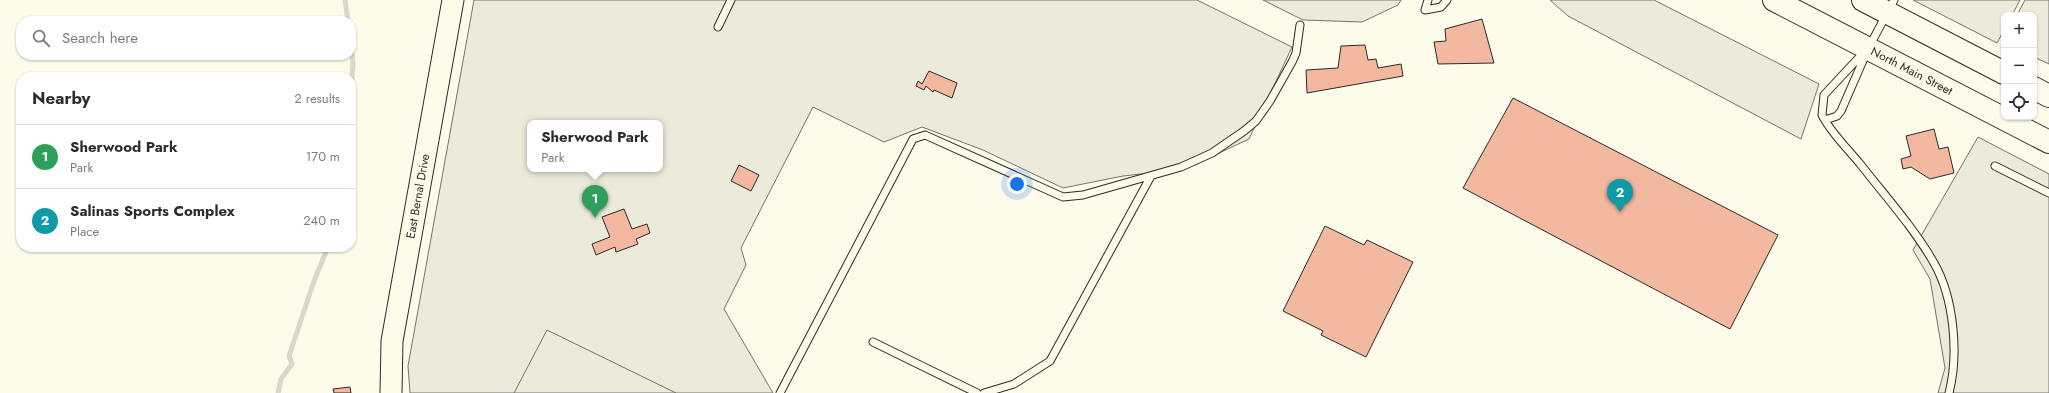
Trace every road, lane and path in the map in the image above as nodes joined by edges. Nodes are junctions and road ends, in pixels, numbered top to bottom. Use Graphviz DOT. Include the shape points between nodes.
graph roads {
  1 [pos="453,0"];
  2 [pos="731,0"];
  3 [pos="1428,0"];
  4 [pos="1447,0"];
  5 [pos="1774,0"];
  6 [pos="1863,0"];
  7 [pos="1891,6"];
  8 [pos="1300,25"];
  9 [pos="718,27"];
  10 [pos="1868,49"];
  11 [pos="2001,69"];
  12 [pos="2037,90"];
  13 [pos="2049,96"];
  14 [pos="1825,120"];
  15 [pos="2049,142"];
  16 [pos="1995,166"];
  17 [pos="1151,176"];
  18 [pos="2049,193"];
  19 [pos="872,342"];
  20 [pos="391,393"];
  21 [pos="780,393"];
  22 [pos="976,393"];
  23 [pos="984,393"];
  24 [pos="1949,393"];
  1 -- 20 [label="main road, East Bernal Drive" via="392,341"];
  2 -- 9 [label="lane"];
  3 -- 4 [label="lane" via="1425,10 1440,7"];
  5 -- 10 [label="main road, North Main Street"];
  6 -- 7 [label="main road"];
  7 -- 10 [label="lane"];
  7 -- 11 [label="main road"];
  8 -- 17 [label="lane" via="1296,53 1292,62 1256,121 1212,153 1181,167"];
  10 -- 14 [label="lane" via="1841,111 1837,116"];
  10 -- 14 [label="lane" via="1824,95 1822,115"];
  10 -- 15 [label="main road, North Main Street"];
  12 -- 13 [label="main road"];
  14 -- 24 [label="lane" via="1912,230 1935,264 1946,296 1955,346"];
  16 -- 18 [label="lane"];
  17 -- 21 [label="lane" via="1083,195 1063,197 925,136 916,137 911,141"];
  17 -- 23 [label="lane" via="1050,361 1014,384"];
  19 -- 22 [label="lane"];
}
